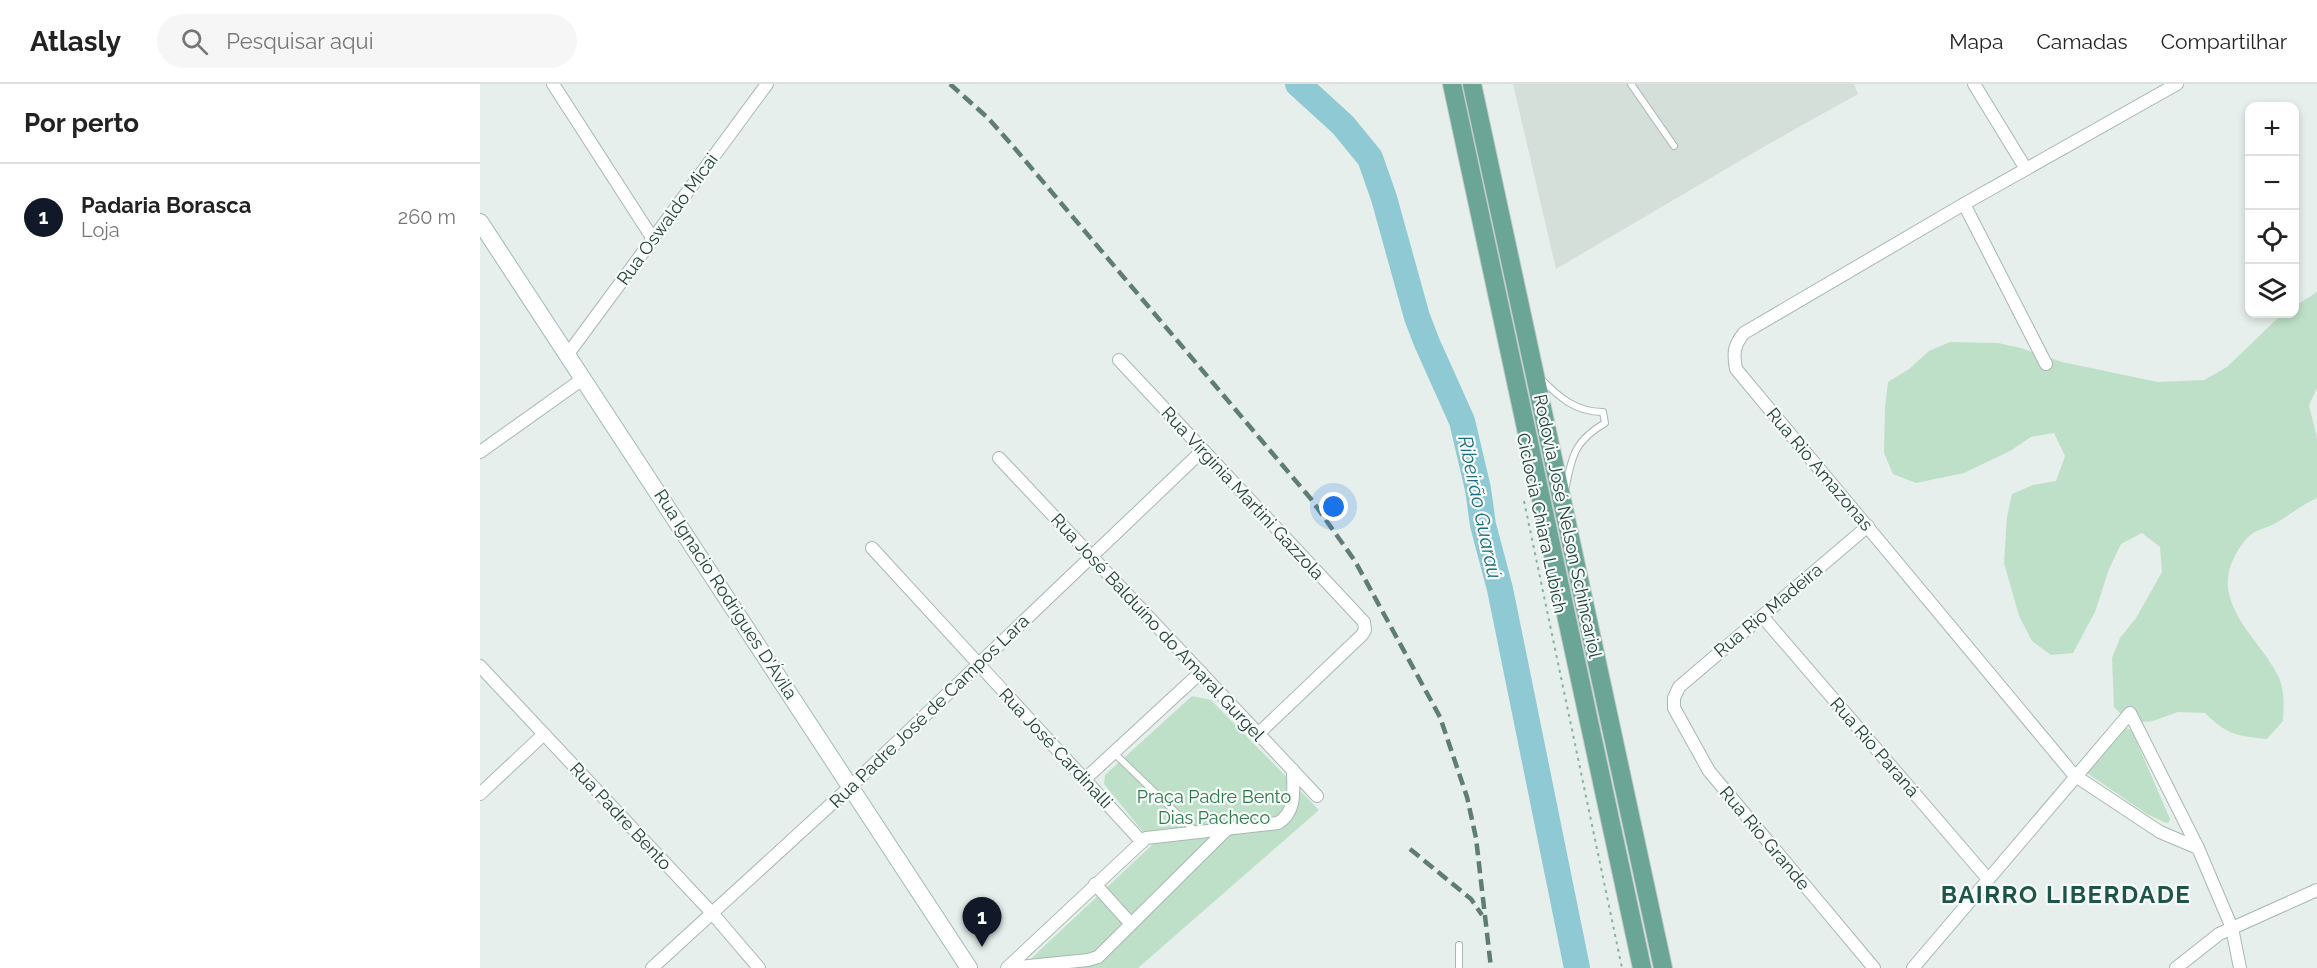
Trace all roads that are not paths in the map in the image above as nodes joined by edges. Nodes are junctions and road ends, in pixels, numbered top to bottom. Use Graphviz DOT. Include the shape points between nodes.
graph roads {
  1 [pos="553,84"];
  2 [pos="767,84"];
  3 [pos="1452,84"];
  4 [pos="1473,84"];
  5 [pos="1631,84"];
  6 [pos="1974,84"];
  7 [pos="2177,84"];
  8 [pos="1674,146"];
  9 [pos="2026,169"];
  10 [pos="1964,204"];
  11 [pos="480,222"];
  12 [pos="653,239"];
  13 [pos="568,354"];
  14 [pos="1119,360"];
  15 [pos="2046,364"];
  16 [pos="1535,372"];
  17 [pos="584,378"];
  18 [pos="1203,450"];
  19 [pos="480,452"];
  20 [pos="999,458"];
  21 [pos="1563,501"];
  22 [pos="1868,526"];
  23 [pos="872,548"];
  24 [pos="1092,556"];
  25 [pos="1762,616"];
  26 [pos="978,664"];
  27 [pos="480,666"];
  28 [pos="1201,672"];
  29 [pos="1674,698"];
  30 [pos="1258,734"];
  31 [pos="544,735"];
  32 [pos="1114,752"];
  33 [pos="1293,770"];
  34 [pos="2074,776"];
  35 [pos="1084,779"];
  36 [pos="851,786"];
  37 [pos="480,794"];
  38 [pos="1317,796"];
  39 [pos="1227,829"];
  40 [pos="1196,832"];
  41 [pos="1142,842"];
  42 [pos="2198,848"];
  43 [pos="1988,879"];
  44 [pos="1095,884"];
  45 [pos="2317,890"];
  46 [pos="712,913"];
  47 [pos="1131,924"];
  48 [pos="2232,928"];
  49 [pos="1459,945"];
  50 [pos="652,968"];
  51 [pos="759,968"];
  52 [pos="969,968"];
  53 [pos="1008,968"];
  54 [pos="1459,968"];
  55 [pos="1642,968"];
  56 [pos="1663,968"];
  57 [pos="1874,968"];
  58 [pos="1912,968"];
  59 [pos="2176,968"];
  60 [pos="2240,968"];
  1 -- 12 [label="street"];
  2 -- 12 [label="street, Rua Oswaldo Micai"];
  3 -- 55 [label="main road, Rodovia José Nelson Schincariol"];
  4 -- 16 [label="main road, Rodovia José Nelson Schincariol"];
  5 -- 8 [label="lane"];
  6 -- 9 [label="street"];
  7 -- 9 [label="street, Rua Rio Amazonas"];
  9 -- 10 [label="street, Rua Rio Amazonas"];
  10 -- 15 [label="street"];
  10 -- 22 [label="street, Rua Rio Amazonas" via="1744,333 1735,345 1736,369"];
  11 -- 13 [label="street, Rua Ignacio Rodrigues D'Ávila"];
  12 -- 13 [label="street, Rua Oswaldo Micai"];
  13 -- 17 [label="street, Rua Ignacio Rodrigues D'Ávila"];
  14 -- 18 [label="street, Rua Virginia Martini Gazzola"];
  16 -- 21 [label="main road, Rodovia José Nelson Schincariol"];
  16 -- 21 [label="lane" via="1571,405 1603,412 1605,423 1583,438 1574,452"];
  17 -- 19 [label="street"];
  17 -- 36 [label="street, Rua Ignacio Rodrigues D'Ávila"];
  18 -- 24 [label="street, Rua Padre José de Campos Lara"];
  18 -- 30 [label="street, Rua Virginia Martini Gazzola" via="1362,619 1365,627 1362,635"];
  20 -- 24 [label="street, Rua José Balduíno do Amaral Gurgel"];
  21 -- 56 [label="main road, Rodovia José Nelson Schincariol"];
  22 -- 25 [label="street, Rua Rio Madeira"];
  22 -- 34 [label="street, Rua Rio Amazonas"];
  23 -- 26 [label="street, Rua José Cardinalli"];
  24 -- 26 [label="street, Rua Padre José de Campos Lara"];
  24 -- 28 [label="street, Rua José Balduíno do Amaral Gurgel"];
  25 -- 29 [label="street, Rua Rio Madeira" via="1679,687"];
  25 -- 43 [label="street, Rua Rio Paraná"];
  26 -- 35 [label="street, Rua José Cardinalli"];
  26 -- 36 [label="street, Rua Padre José de Campos Lara"];
  27 -- 31 [label="street, Rua Padre Bento"];
  28 -- 30 [label="street, Rua José Balduíno do Amaral Gurgel"];
  28 -- 32 [label="street"];
  29 -- 57 [label="street, Rua Rio Grande" via="1674,708 1709,771"];
  30 -- 33 [label="street, Rua José Balduíno do Amaral Gurgel"];
  31 -- 37 [label="street"];
  31 -- 46 [label="street, Rua Padre Bento"];
  32 -- 35 [label="street"];
  32 -- 40 [label="lane"];
  33 -- 38 [label="street, Rua José Balduíno do Amaral Gurgel"];
  33 -- 39 [label="street" via="1291,809 1285,819"];
  34 -- 42 [label="street, Rua Rio Amazonas" via="2160,832"];
  34 -- 42 [label="street" via="2130,713"];
  34 -- 43 [label="street"];
  35 -- 41 [label="street, Rua José Cardinalli"];
  36 -- 46 [label="street, Rua Padre José de Campos Lara"];
  36 -- 52 [label="street, Rua Ignacio Rodrigues D'Ávila"];
  39 -- 40 [label="street"];
  39 -- 47 [label="street"];
  40 -- 41 [label="street" via="1146,838"];
  41 -- 44 [label="street"];
  42 -- 48 [label="street"];
  43 -- 58 [label="street"];
  44 -- 47 [label="street"];
  44 -- 53 [label="street"];
  45 -- 48 [label="street"];
  46 -- 50 [label="street, Rua Padre José de Campos Lara"];
  46 -- 51 [label="street, Rua Padre Bento"];
  47 -- 53 [label="street" via="1098,957"];
  48 -- 59 [label="street"];
  48 -- 60 [label="street"];
  49 -- 54 [label="lane"];
}
